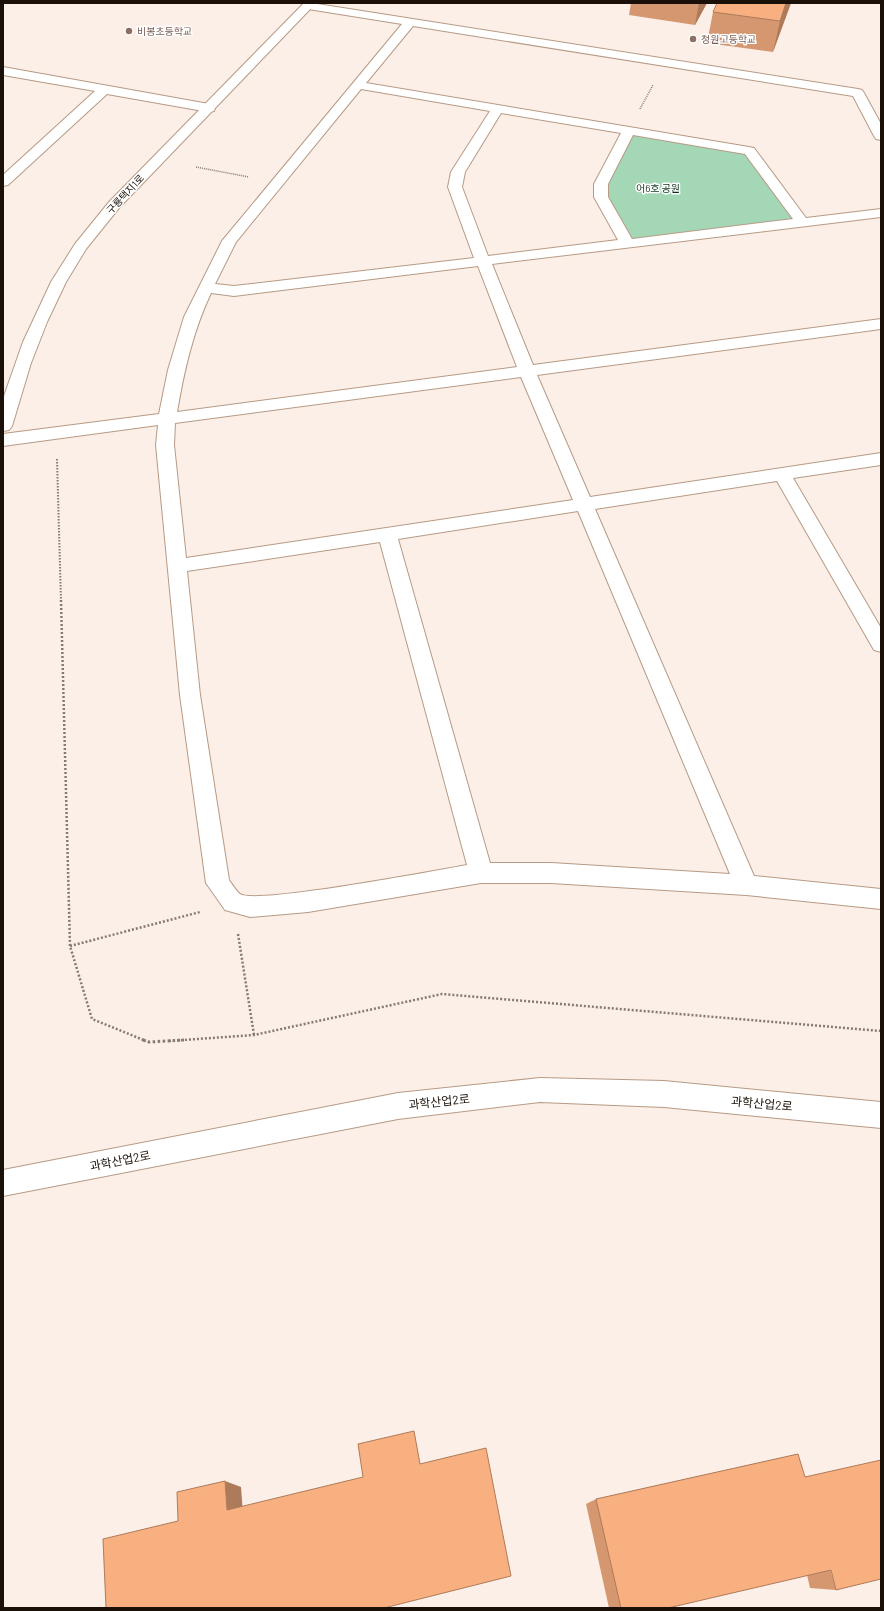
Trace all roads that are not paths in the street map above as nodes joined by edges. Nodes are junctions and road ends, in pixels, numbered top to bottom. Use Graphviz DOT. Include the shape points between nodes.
graph roads {
  1 [pos="309,4"];
  2 [pos="410,22"];
  3 [pos="3,71"];
  4 [pos="358,85"];
  5 [pos="105,89"];
  6 [pos="209,108"];
  7 [pos="498,108"];
  8 [pos="629,131"];
  9 [pos="881,136"];
  10 [pos="3,163"];
  11 [pos="19,166"];
  12 [pos="3,182"];
  13 [pos="881,213"];
  14 [pos="802,222"];
  15 [pos="627,243"];
  16 [pos="482,261"];
  17 [pos="206,288"];
  18 [pos="881,324"];
  19 [pos="527,371"];
  20 [pos="167,418"];
  21 [pos="3,426"];
  22 [pos="3,440"];
  23 [pos="881,459"];
  24 [pos="782,474"];
  25 [pos="584,504"];
  26 [pos="387,534"];
  27 [pos="177,566"];
  28 [pos="881,645"];
  29 [pos="481,873"];
  30 [pos="746,885"];
  31 [pos="881,899"];
  32 [pos="881,1115"];
  33 [pos="3,1183"];
  1 -- 2 [label="street"];
  1 -- 6 [label="street, 구룡택지1로"];
  2 -- 4 [label="street"];
  2 -- 9 [label="street" via="858,93"];
  3 -- 5 [label="street"];
  4 -- 7 [label="street"];
  4 -- 17 [label="street" via="229,241"];
  5 -- 6 [label="street"];
  5 -- 11 [label="street"];
  6 -- 21 [label="street, 구룡택지1로" via="114,205 70,262 45,308 20,369"];
  7 -- 8 [label="street"];
  7 -- 16 [label="street" via="458,172 455,187"];
  8 -- 14 [label="street" via="749,151"];
  8 -- 15 [label="street" via="601,184 601,197"];
  10 -- 11 [label="street"];
  11 -- 12 [label="street"];
  13 -- 14 [label="street"];
  14 -- 15 [label="street"];
  15 -- 16 [label="street"];
  16 -- 17 [label="street" via="234,290"];
  16 -- 19 [label="street"];
  17 -- 20 [label="street" via="192,317 176,370"];
  18 -- 19 [label="street"];
  19 -- 20 [label="street"];
  19 -- 25 [label="street"];
  20 -- 22 [label="street"];
  20 -- 27 [label="street" via="165,445"];
  23 -- 24 [label="street"];
  24 -- 25 [label="street"];
  24 -- 28 [label="street"];
  25 -- 26 [label="street"];
  25 -- 30 [label="street"];
  26 -- 27 [label="street"];
  26 -- 29 [label="street"];
  27 -- 29 [label="street" via="190,695 218,883 233,903 250,907 308,902"];
  29 -- 30 [label="street" via="551,873"];
  30 -- 31 [label="street"];
  32 -- 33 [label="street, 과학산업2로" via="664,1094 540,1090 398,1106"];
}
